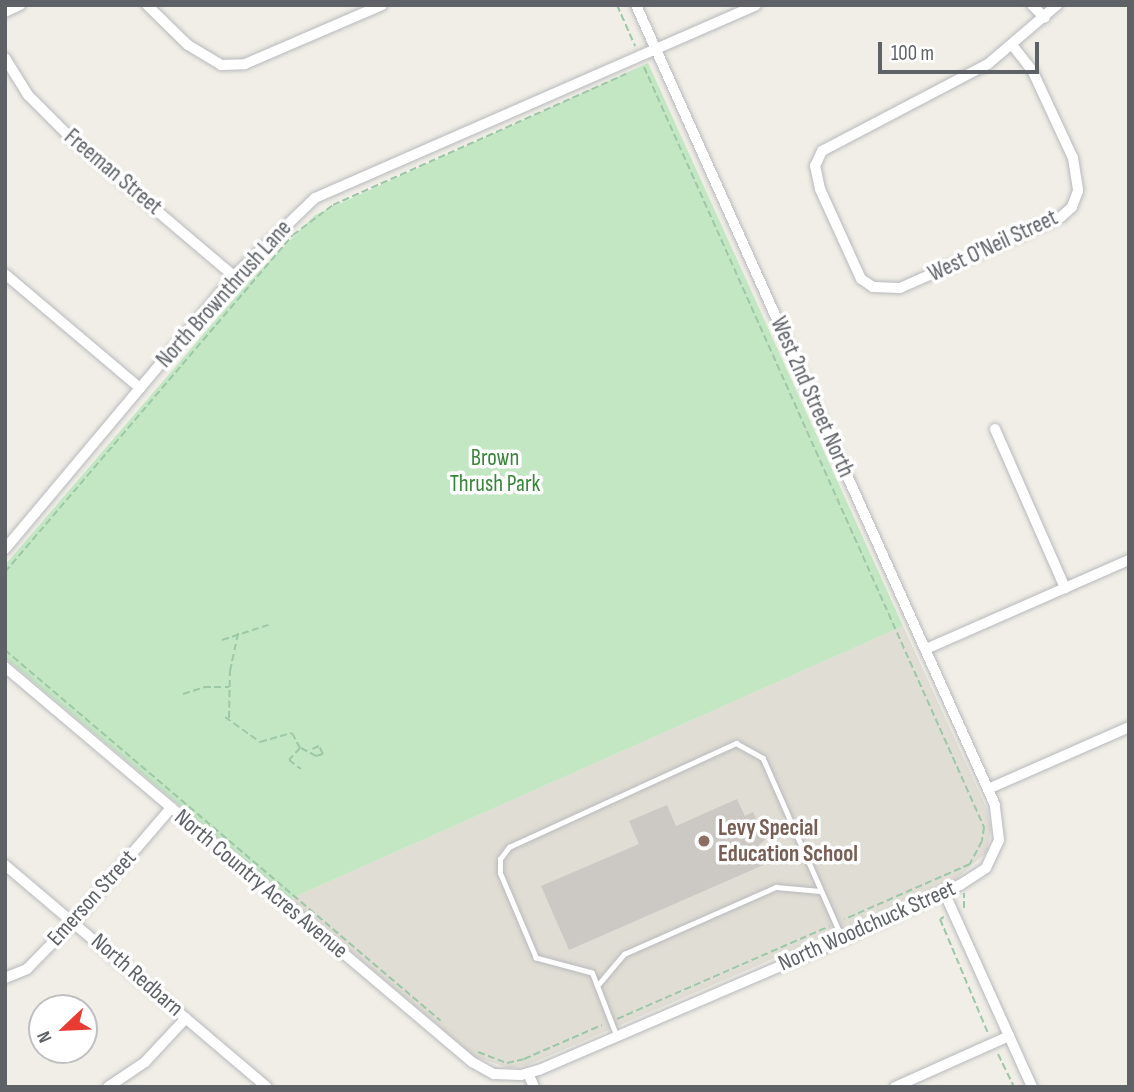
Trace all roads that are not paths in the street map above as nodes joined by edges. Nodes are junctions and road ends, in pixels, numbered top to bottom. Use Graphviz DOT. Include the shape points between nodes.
graph roads {
  1 [pos="20,5"];
  2 [pos="147,5"];
  3 [pos="382,5"];
  4 [pos="636,5"];
  5 [pos="756,5"];
  6 [pos="1032,5"];
  7 [pos="1057,5"];
  8 [pos="5,12"];
  9 [pos="1045,18"];
  10 [pos="654,46"];
  11 [pos="1013,46"];
  12 [pos="5,58"];
  13 [pos="5,274"];
  14 [pos="234,276"];
  15 [pos="140,388"];
  16 [pos="995,429"];
  17 [pos="5,549"];
  18 [pos="1129,560"];
  19 [pos="1065,588"];
  20 [pos="926,649"];
  21 [pos="5,667"];
  22 [pos="1129,727"];
  23 [pos="988,789"];
  24 [pos="171,808"];
  25 [pos="5,865"];
  26 [pos="821,891"];
  27 [pos="944,892"];
  28 [pos="75,919"];
  29 [pos="843,939"];
  30 [pos="5,978"];
  31 [pos="597,986"];
  32 [pos="186,1018"];
  33 [pos="616,1036"];
  34 [pos="1009,1036"];
  35 [pos="527,1073"];
  36 [pos="108,1087"];
  37 [pos="267,1087"];
  38 [pos="534,1087"];
  39 [pos="895,1087"];
  40 [pos="1032,1087"];
  1 -- 8 [label="street"];
  2 -- 3 [label="street" via="188,45 220,65 245,64"];
  4 -- 10 [label="street, West 2nd Street North"];
  5 -- 10 [label="street, North Brownthrush Lane"];
  6 -- 9 [label="street"];
  7 -- 9 [label="street"];
  9 -- 11 [label="street"];
  10 -- 14 [label="street, North Brownthrush Lane" via="315,198"];
  10 -- 20 [label="street, West 2nd Street North"];
  11 -- 11 [label="street, West O'Neil Street" via="1033,72 1073,158 1078,191 1072,207 1062,217 901,288 885,291 861,279 820,189 815,166 822,150 836,139 945,88"];
  12 -- 14 [label="street, Freeman Street" via="28,94 71,138"];
  13 -- 15 [label="street"];
  14 -- 15 [label="street, North Brownthrush Lane"];
  15 -- 17 [label="street, North Brownthrush Lane"];
  16 -- 19 [label="street"];
  18 -- 19 [label="street"];
  19 -- 20 [label="street"];
  20 -- 23 [label="street, West 2nd Street North"];
  21 -- 24 [label="street, North Country Acres Avenue"];
  22 -- 23 [label="street"];
  23 -- 27 [label="street, North Woodchuck Street" via="1000,823 994,855 977,876"];
  24 -- 28 [label="street, Emerson Street"];
  24 -- 35 [label="street, North Country Acres Avenue" via="472,1062 494,1074"];
  25 -- 28 [label="street, North Redbarn"];
  26 -- 29 [label="lane"];
  26 -- 31 [label="lane" via="776,887 624,954"];
  26 -- 31 [label="lane" via="763,758 736,743 509,848 500,859 500,873 536,958 592,973"];
  27 -- 29 [label="street, North Woodchuck Street"];
  27 -- 34 [label="street"];
  28 -- 30 [label="street, Emerson Street" via="27,969"];
  28 -- 32 [label="street, North Redbarn"];
  29 -- 33 [label="street, North Woodchuck Street"];
  31 -- 33 [label="lane"];
  32 -- 36 [label="street" via="145,1062"];
  32 -- 37 [label="street, North Redbarn"];
  33 -- 35 [label="street, North Woodchuck Street"];
  34 -- 39 [label="street"];
  34 -- 40 [label="street"];
  35 -- 38 [label="street"];
}
